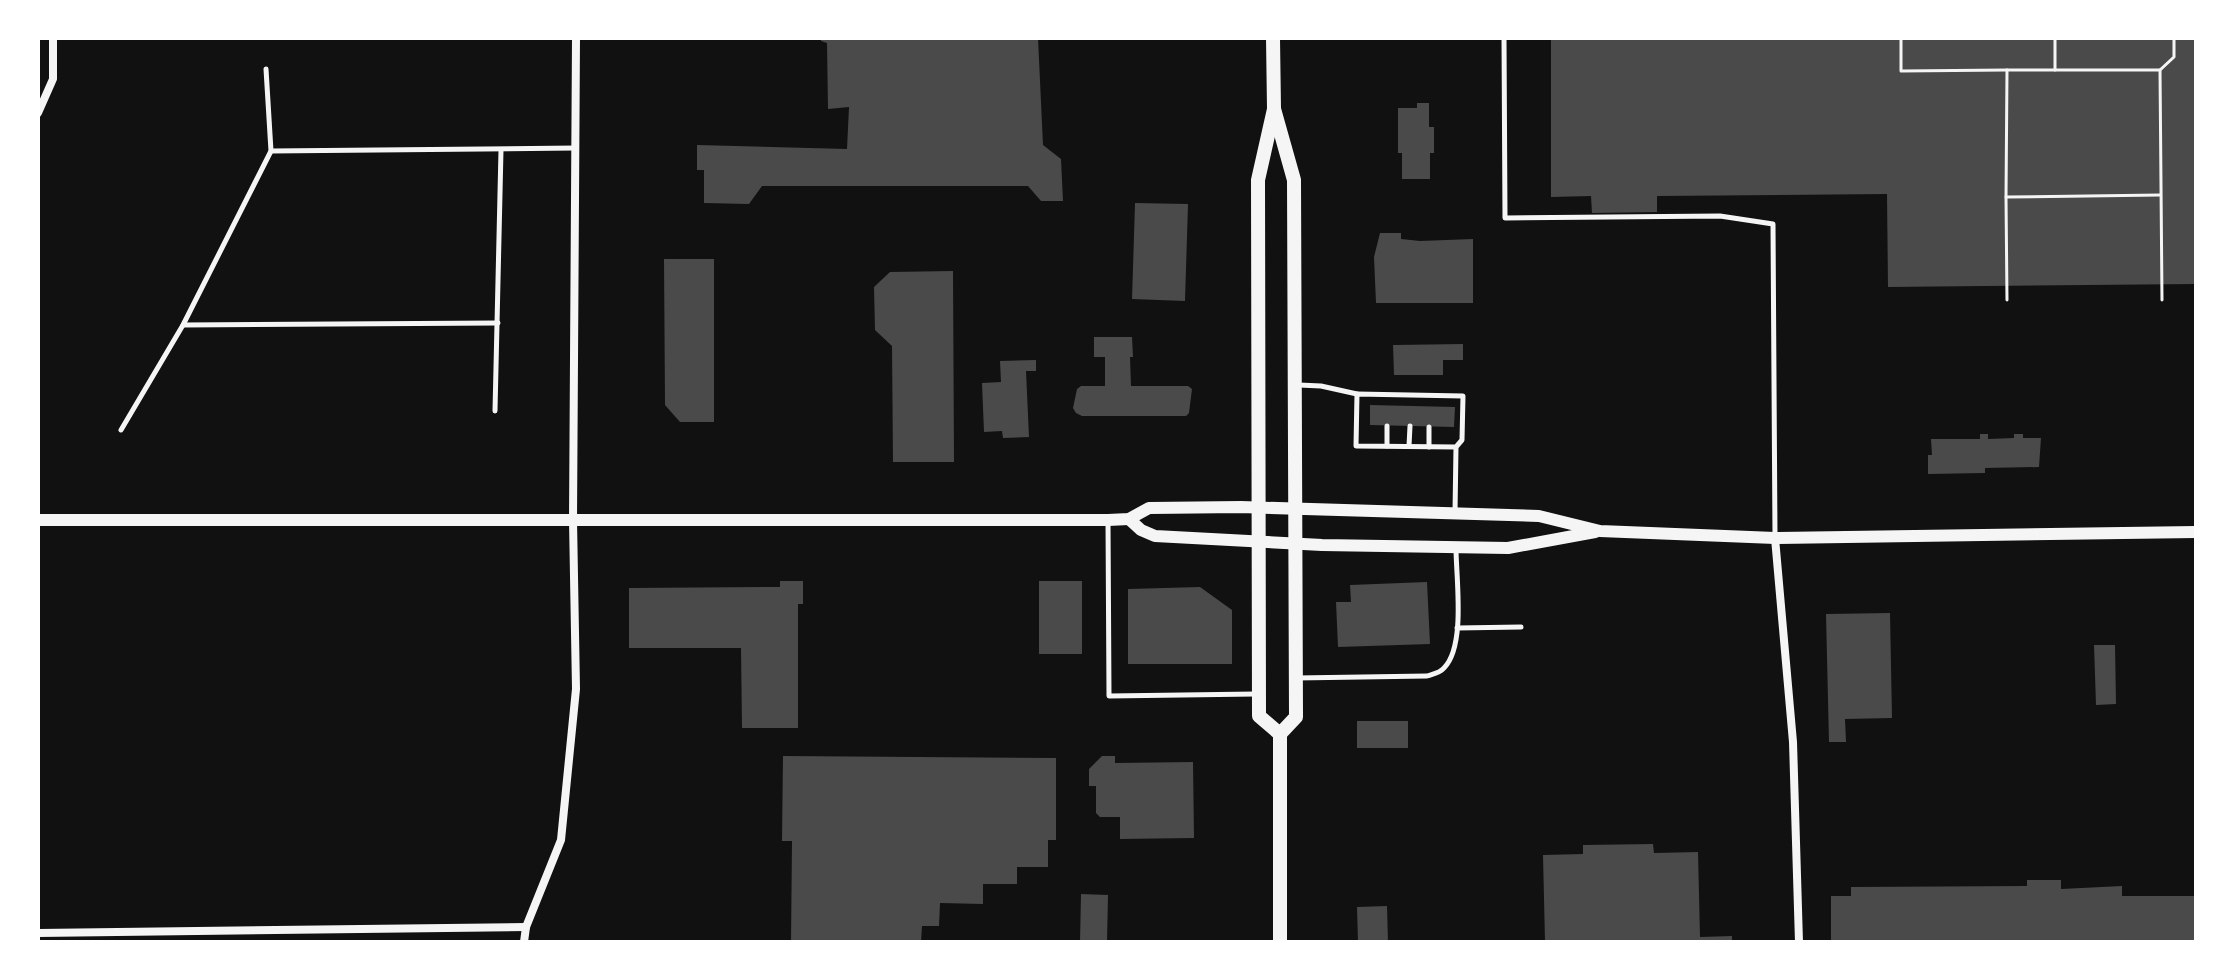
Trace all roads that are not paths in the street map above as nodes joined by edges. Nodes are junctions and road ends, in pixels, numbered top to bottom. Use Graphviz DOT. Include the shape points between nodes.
graph roads {
  1 [pos="53,38"];
  2 [pos="576,38"];
  3 [pos="1273,38"];
  4 [pos="1504,38"];
  5 [pos="266,69"];
  6 [pos="1274,109"];
  7 [pos="38,113"];
  8 [pos="576,148"];
  9 [pos="501,150"];
  10 [pos="271,151"];
  11 [pos="498,323"];
  12 [pos="183,325"];
  13 [pos="1295,384"];
  14 [pos="1357,394"];
  15 [pos="1388,395"];
  16 [pos="1411,395"];
  17 [pos="1430,396"];
  18 [pos="1387,405"];
  19 [pos="1410,406"];
  20 [pos="1429,406"];
  21 [pos="495,411"];
  22 [pos="1387,426"];
  23 [pos="1410,426"];
  24 [pos="1429,427"];
  25 [pos="121,430"];
  26 [pos="1387,446"];
  27 [pos="1409,446"];
  28 [pos="1429,447"];
  29 [pos="1456,447"];
  30 [pos="1259,508"];
  31 [pos="1295,510"];
  32 [pos="1455,514"];
  33 [pos="1129,519"];
  34 [pos="38,520"];
  35 [pos="573,520"];
  36 [pos="1108,520"];
  37 [pos="1600,531"];
  38 [pos="2196,532"];
  39 [pos="1775,538"];
  40 [pos="1260,541"];
  41 [pos="1295,543"];
  42 [pos="1456,547"];
  43 [pos="1521,627"];
  44 [pos="1457,628"];
  45 [pos="1295,678"];
  46 [pos="1259,694"];
  47 [pos="1280,734"];
  48 [pos="526,927"];
  49 [pos="38,933"];
  50 [pos="524,942"];
  51 [pos="1280,942"];
  52 [pos="1799,942"];
  1 -- 7 [label="street" via="53,79"];
  2 -- 8 [label="street"];
  3 -- 6 [label="main road"];
  4 -- 39 [label="lane" via="1505,218 1720,216 1773,224"];
  5 -- 10 [label="lane"];
  6 -- 13 [label="main road" via="1294,180"];
  6 -- 30 [label="main road" via="1258,180"];
  8 -- 9 [label="lane"];
  8 -- 35 [label="street"];
  9 -- 10 [label="lane"];
  9 -- 11 [label="lane"];
  10 -- 12 [label="lane"];
  11 -- 12 [label="lane"];
  11 -- 21 [label="lane"];
  12 -- 25 [label="lane"];
  13 -- 14 [label="lane"];
  13 -- 31 [label="main road"];
  14 -- 15 [label="lane"];
  14 -- 26 [label="lane" via="1356,446"];
  15 -- 16 [label="lane"];
  15 -- 18 [label="lane"];
  16 -- 17 [label="lane"];
  16 -- 19 [label="lane"];
  17 -- 20 [label="lane"];
  17 -- 29 [label="lane" via="1463,396 1462,440"];
  22 -- 26 [label="lane"];
  23 -- 27 [label="lane"];
  24 -- 28 [label="lane"];
  26 -- 27 [label="lane"];
  27 -- 28 [label="lane"];
  28 -- 29 [label="lane"];
  29 -- 32 [label="lane"];
  30 -- 31 [label="main road"];
  30 -- 33 [label="main road" via="1149,508"];
  30 -- 40 [label="main road"];
  31 -- 32 [label="main road"];
  31 -- 41 [label="main road"];
  32 -- 37 [label="main road" via="1539,516"];
  33 -- 36 [label="main road"];
  33 -- 40 [label="main road" via="1155,536"];
  34 -- 35 [label="main road"];
  35 -- 36 [label="main road"];
  35 -- 48 [label="street" via="576,689 561,840"];
  36 -- 46 [label="lane" via="1109,696"];
  37 -- 39 [label="main road"];
  37 -- 42 [label="main road" via="1508,548"];
  38 -- 39 [label="main road"];
  39 -- 52 [label="street" via="1793,742"];
  40 -- 41 [label="main road"];
  40 -- 46 [label="main road"];
  41 -- 42 [label="main road"];
  41 -- 45 [label="main road"];
  42 -- 44 [label="lane"];
  43 -- 44 [label="lane"];
  44 -- 45 [label="lane" via="1453,656 1442,671 1427,676"];
  45 -- 47 [label="main road" via="1296,717"];
  46 -- 47 [label="main road" via="1259,716"];
  47 -- 51 [label="main road"];
  48 -- 49 [label="street"];
  48 -- 50 [label="street"];
}
